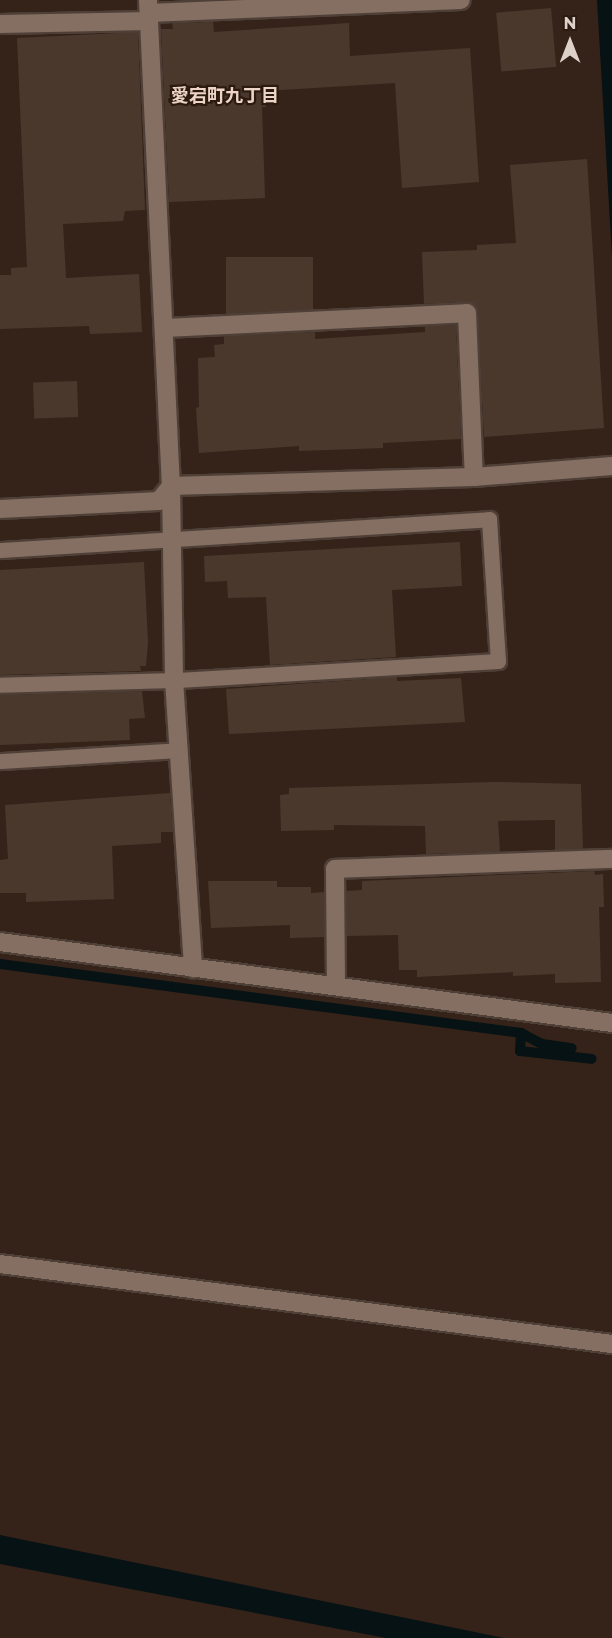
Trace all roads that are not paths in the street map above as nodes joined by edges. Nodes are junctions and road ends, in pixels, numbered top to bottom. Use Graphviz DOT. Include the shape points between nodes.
graph roads {
  1 [pos="461,0"];
  2 [pos="148,12"];
  3 [pos="0,24"];
  4 [pos="164,328"];
  5 [pos="612,466"];
  6 [pos="474,477"];
  7 [pos="171,486"];
  8 [pos="0,509"];
  9 [pos="172,539"];
  10 [pos="0,550"];
  11 [pos="174,680"];
  12 [pos="0,685"];
  13 [pos="179,750"];
  14 [pos="0,761"];
  15 [pos="612,859"];
  16 [pos="0,942"];
  17 [pos="193,968"];
  18 [pos="336,986"];
  19 [pos="612,1023"];
  20 [pos="0,1264"];
  21 [pos="612,1344"];
  1 -- 2 [label="street"];
  2 -- 3 [label="street"];
  2 -- 4 [label="street"];
  4 -- 6 [label="street" via="467,313"];
  4 -- 7 [label="street"];
  5 -- 6 [label="street"];
  6 -- 7 [label="street"];
  7 -- 8 [label="street" via="159,501"];
  7 -- 9 [label="street"];
  9 -- 10 [label="lane"];
  9 -- 11 [label="street"];
  9 -- 11 [label="lane" via="489,519 498,661"];
  11 -- 12 [label="lane"];
  11 -- 13 [label="street"];
  13 -- 14 [label="lane"];
  13 -- 17 [label="street"];
  15 -- 18 [label="street" via="335,869"];
  16 -- 17 [label="street"];
  17 -- 18 [label="street"];
  18 -- 19 [label="street"];
  20 -- 21 [label="street"];
}
